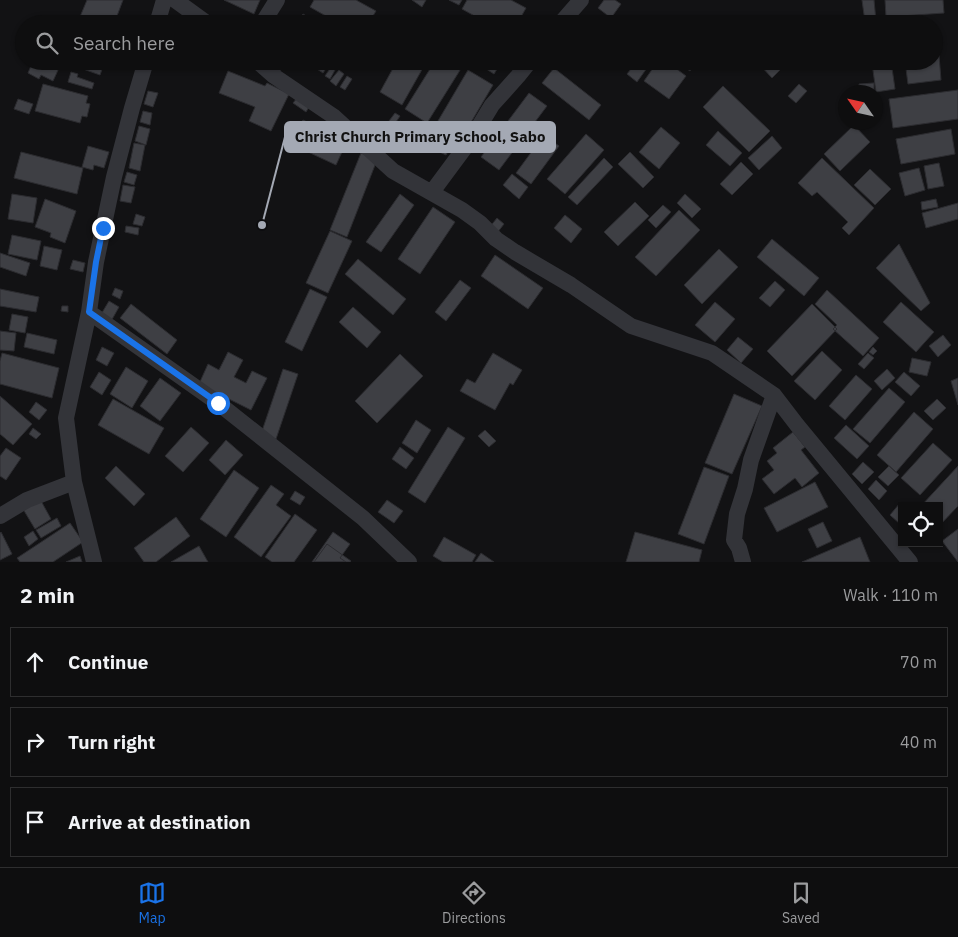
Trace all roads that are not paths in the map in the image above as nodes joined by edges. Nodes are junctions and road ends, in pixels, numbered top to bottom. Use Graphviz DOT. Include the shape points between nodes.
graph roads {
  1 [pos="164,0"];
  2 [pos="176,0"];
  3 [pos="277,0"];
  4 [pos="580,0"];
  5 [pos="160,15"];
  6 [pos="196,15"];
  7 [pos="268,15"];
  8 [pos="568,15"];
  9 [pos="143,70"];
  10 [pos="267,70"];
  11 [pos="523,70"];
  12 [pos="432,192"];
  13 [pos="89,312"];
  14 [pos="774,395"];
  15 [pos="74,482"];
  16 [pos="0,516"];
  17 [pos="94,562"];
  18 [pos="409,562"];
  19 [pos="743,562"];
  20 [pos="910,562"];
  1 -- 5 [label="street"];
  2 -- 6 [label="street"];
  3 -- 7 [label="street"];
  4 -- 8 [label="street"];
  9 -- 13 [label="street" via="114,177"];
  10 -- 12 [label="street" via="333,116 393,171"];
  11 -- 12 [label="street" via="492,105"];
  12 -- 14 [label="street" via="480,223 509,248 632,326 712,353"];
  13 -- 15 [label="street" via="66,418"];
  13 -- 18 [label="street" via="218,403 363,518"];
  14 -- 19 [label="street" via="736,514 734,540"];
  14 -- 20 [label="street"];
  15 -- 16 [label="street" via="26,500"];
  15 -- 17 [label="street"];
}
